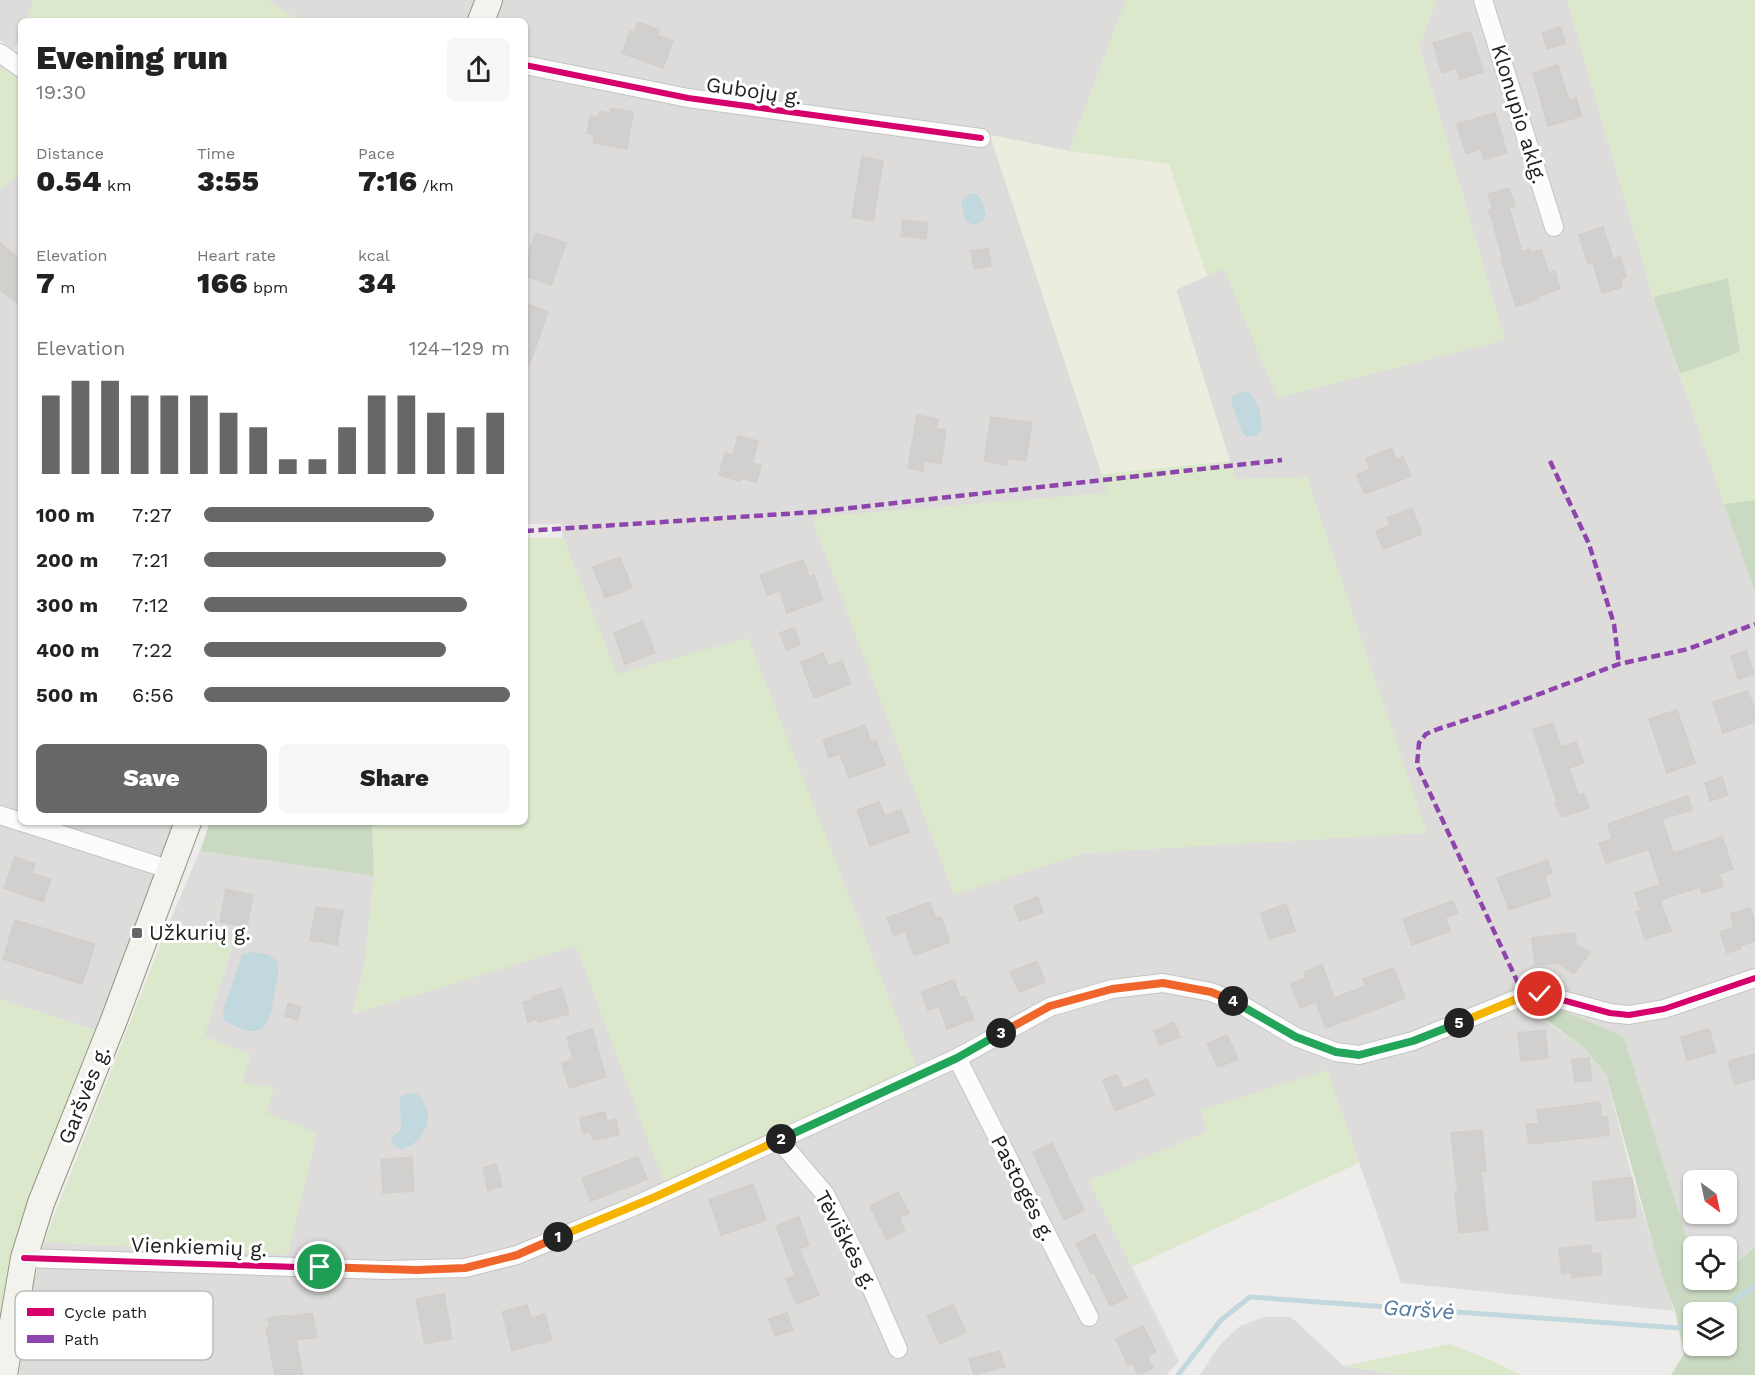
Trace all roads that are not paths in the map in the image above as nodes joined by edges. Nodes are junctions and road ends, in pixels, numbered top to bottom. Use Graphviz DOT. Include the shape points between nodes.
graph roads {
  1 [pos="489,0"];
  2 [pos="1483,0"];
  3 [pos="482,18"];
  4 [pos="0,53"];
  5 [pos="18,66"];
  6 [pos="528,66"];
  7 [pos="981,138"];
  8 [pos="1554,227"];
  9 [pos="0,815"];
  10 [pos="18,821"];
  11 [pos="31,825"];
  12 [pos="187,825"];
  13 [pos="171,870"];
  14 [pos="1755,978"];
  15 [pos="957,1058"];
  16 [pos="779,1140"];
  17 [pos="24,1258"];
  18 [pos="18,1291"];
  19 [pos="15,1311"];
  20 [pos="1089,1317"];
  21 [pos="898,1349"];
  22 [pos="4,1375"];
  1 -- 3 [label="main road"];
  2 -- 8 [label="street, Klonupio aklg."];
  4 -- 5 [label="street"];
  6 -- 7 [label="street, Gubojų g." via="688,98"];
  9 -- 10 [label="street"];
  11 -- 13 [label="street"];
  12 -- 13 [label="main road, Garšvės g."];
  13 -- 17 [label="main road, Garšvės g." via="41,1203"];
  14 -- 15 [label="street, Vienkiemių g." via="1664,1009 1629,1015 1540,994 1524,996 1413,1041 1359,1055 1336,1052 1296,1037 1211,992 1163,983 1112,989 1050,1006"];
  15 -- 16 [label="street, Vienkiemių g."];
  15 -- 20 [label="street, Pastogės g."];
  16 -- 17 [label="street, Vienkiemių g." via="517,1255 465,1268 386,1270"];
  16 -- 21 [label="street, Tėviškės g." via="825,1194"];
  17 -- 18 [label="main road, Garšvės g."];
  19 -- 22 [label="main road, Garšvės g."];
}
